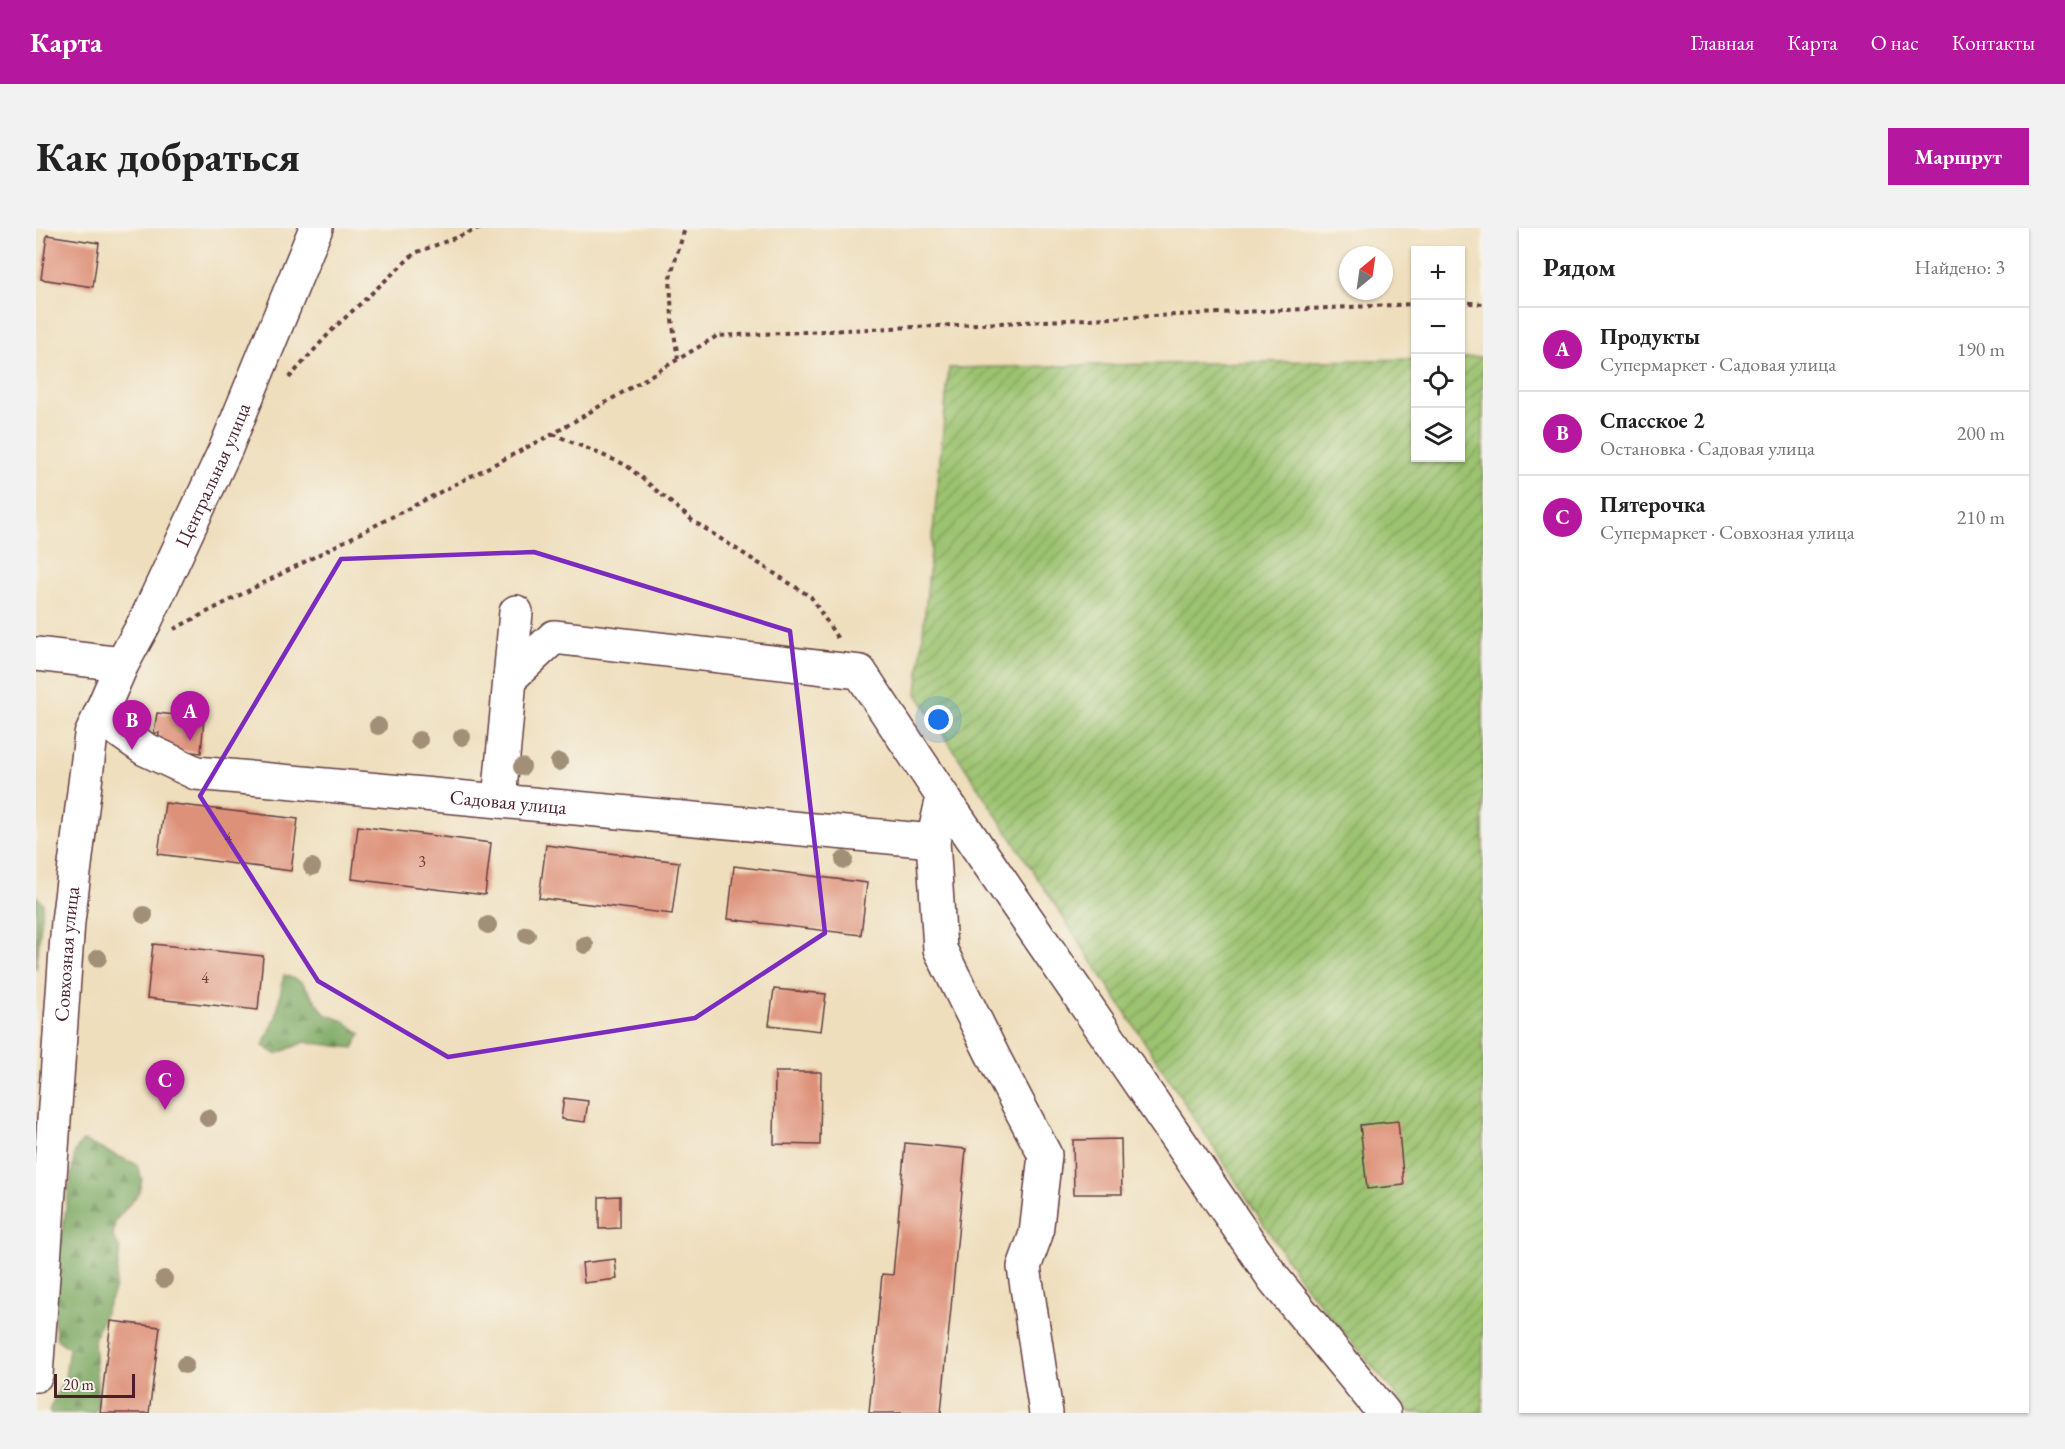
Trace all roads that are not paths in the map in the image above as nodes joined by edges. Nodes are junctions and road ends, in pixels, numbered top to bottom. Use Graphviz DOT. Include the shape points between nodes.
graph roads {
  1 [pos="316,228"];
  2 [pos="516,612"];
  3 [pos="36,654"];
  4 [pos="122,664"];
  5 [pos="510,678"];
  6 [pos="99,717"];
  7 [pos="943,797"];
  8 [pos="499,801"];
  9 [pos="933,841"];
  10 [pos="36,1375"];
  11 [pos="1046,1413"];
  12 [pos="1384,1413"];
  1 -- 4 [label="street, Центральная улица" via="226,448"];
  2 -- 5 [label="street"];
  3 -- 4 [label="street"];
  4 -- 6 [label="street, Центральная улица"];
  5 -- 7 [label="street" via="554,637 860,672"];
  5 -- 8 [label="street"];
  6 -- 8 [label="street, Садовая улица" via="145,749 196,773"];
  6 -- 10 [label="street, Совхозная улица" via="92,735 68,922"];
  7 -- 9 [label="street"];
  7 -- 12 [label="street" via="1274,1279"];
  8 -- 9 [label="street, Садовая улица"];
  9 -- 11 [label="street" via="940,950 1045,1155 1036,1234 1024,1267"];
}
